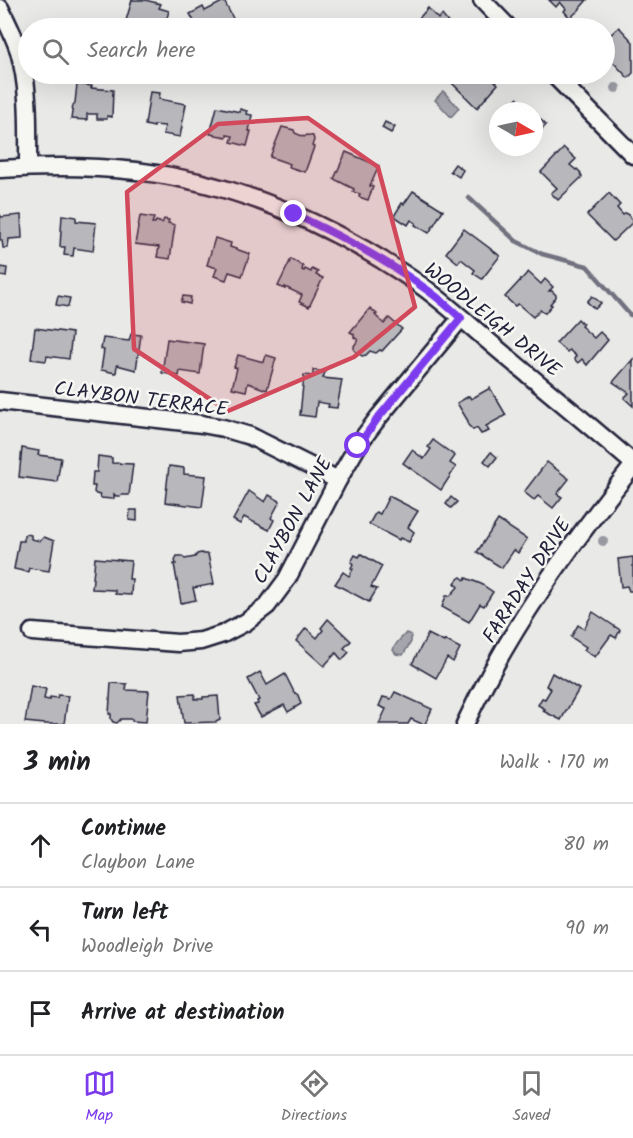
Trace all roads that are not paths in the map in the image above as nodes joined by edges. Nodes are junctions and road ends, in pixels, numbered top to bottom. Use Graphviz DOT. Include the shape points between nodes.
graph roads {
  1 [pos="482,0"];
  2 [pos="0,8"];
  3 [pos="499,18"];
  4 [pos="18,48"];
  5 [pos="26,84"];
  6 [pos="563,84"];
  7 [pos="633,155"];
  8 [pos="28,167"];
  9 [pos="0,169"];
  10 [pos="461,318"];
  11 [pos="0,402"];
  12 [pos="633,464"];
  13 [pos="338,480"];
  14 [pos="32,632"];
  15 [pos="465,724"];
  1 -- 3 [label="street"];
  2 -- 4 [label="street"];
  5 -- 8 [label="street"];
  6 -- 7 [label="street"];
  8 -- 9 [label="street, WOODLEIGH DRIVE"];
  8 -- 10 [label="street, WOODLEIGH DRIVE" via="136,171 254,199 294,214 369,252"];
  10 -- 12 [label="street, WOODLEIGH DRIVE"];
  10 -- 13 [label="street, CLAYBON LANE" via="378,418"];
  11 -- 13 [label="street, CLAYBON TERRACE" via="223,428 250,436"];
  12 -- 15 [label="street, FARADAY DRIVE" via="531,606"];
  13 -- 14 [label="street, CLAYBON LANE" via="287,579 267,606 223,634 178,644"];
}
